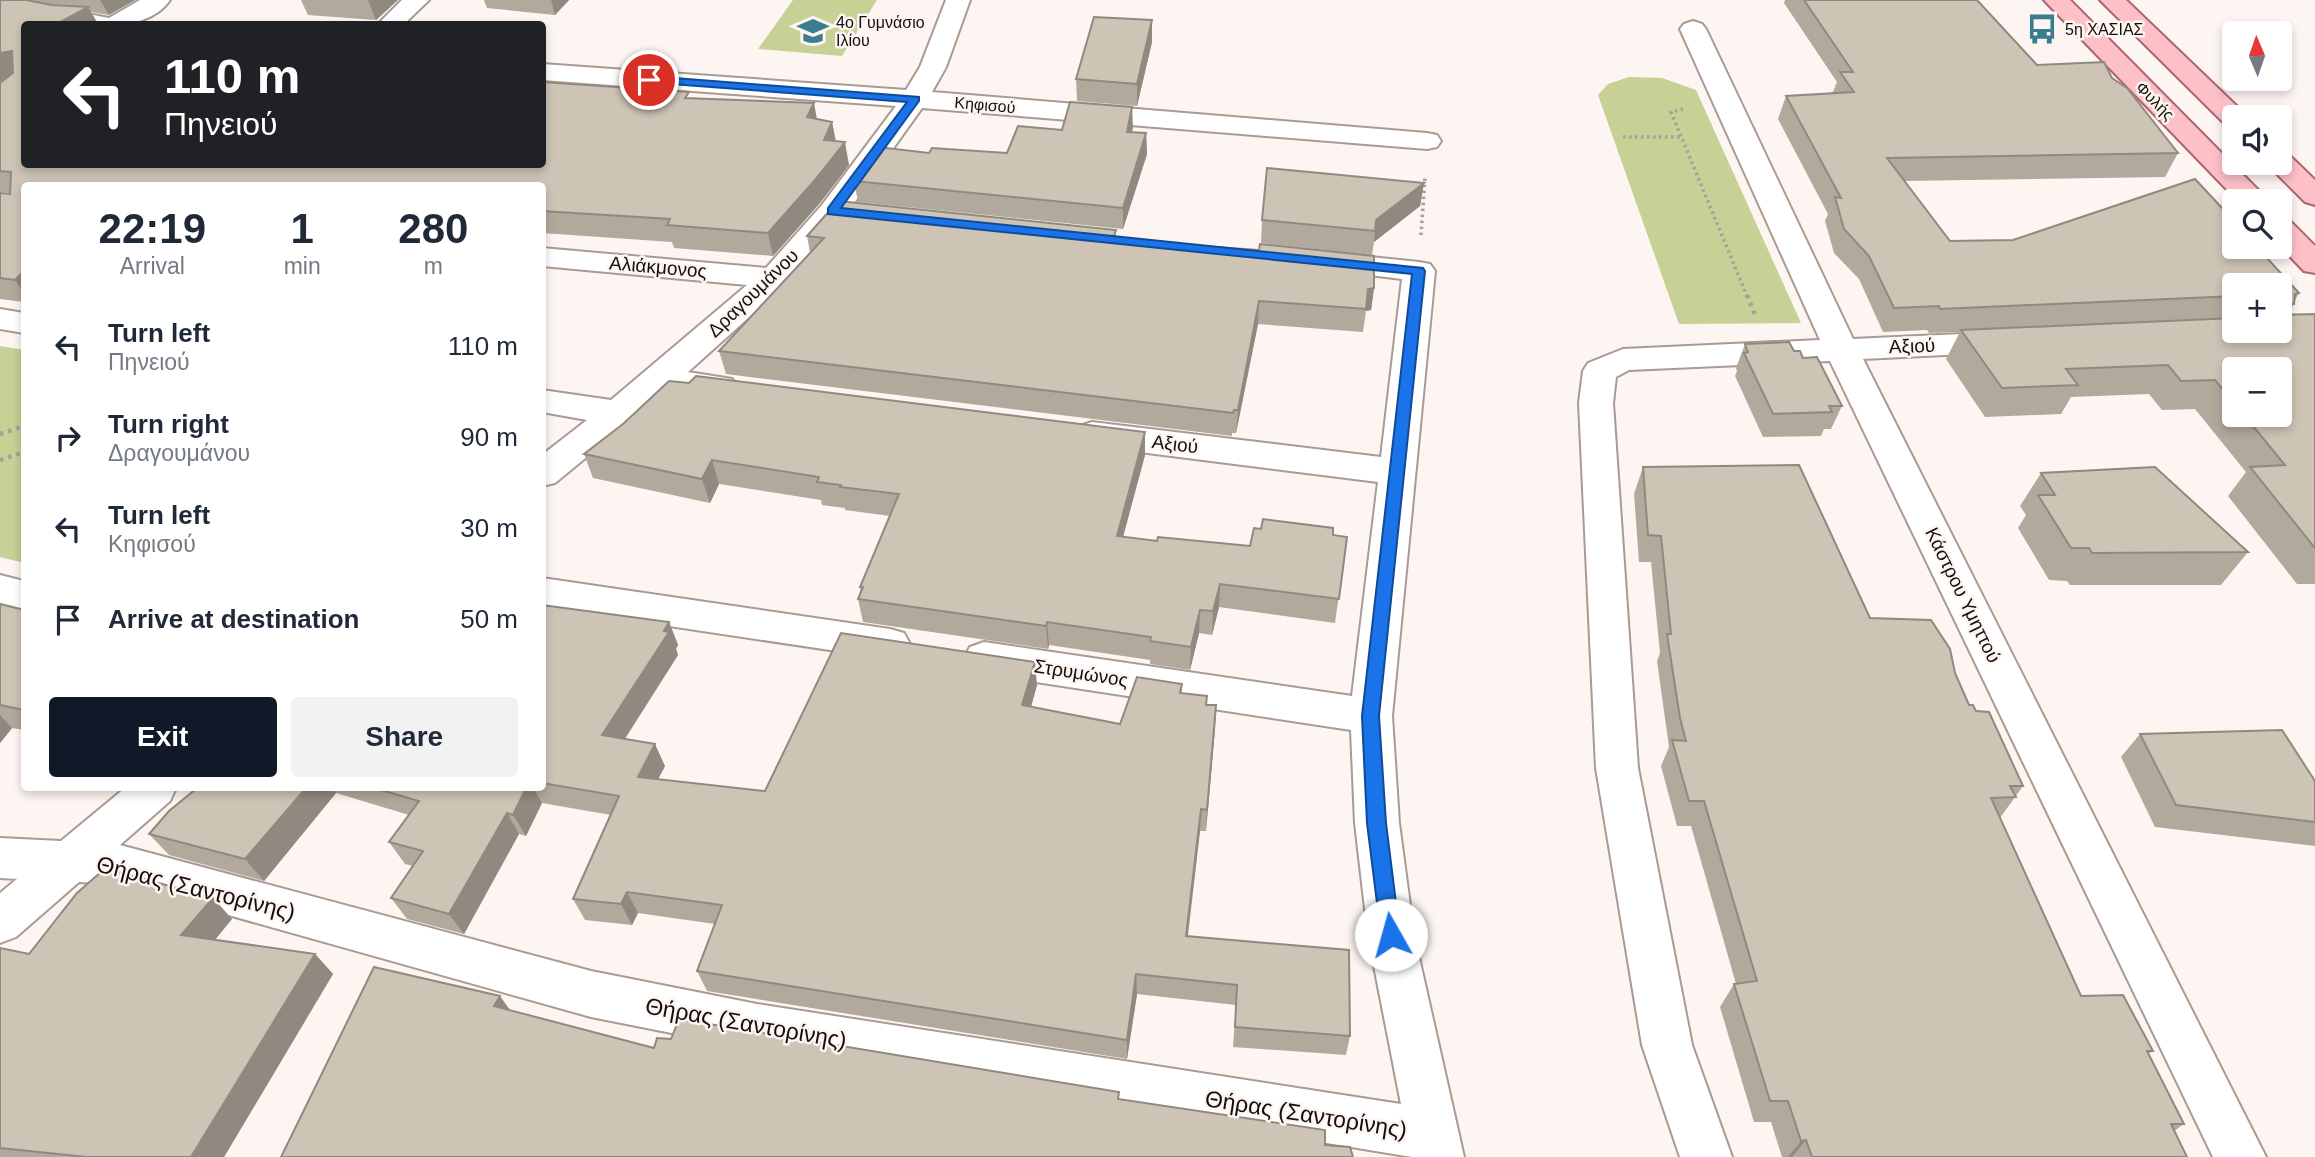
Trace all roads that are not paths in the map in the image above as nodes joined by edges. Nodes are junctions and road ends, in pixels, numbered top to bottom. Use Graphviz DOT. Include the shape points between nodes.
graph roads {
  1 [pos="158,0"];
  2 [pos="417,0"];
  3 [pos="958,0"];
  4 [pos="2056,0"];
  5 [pos="2112,0"];
  6 [pos="0,5"];
  7 [pos="86,21"];
  8 [pos="122,21"];
  9 [pos="393,21"];
  10 [pos="1693,29"];
  11 [pos="546,72"];
  12 [pos="915,99"];
  13 [pos="2222,106"];
  14 [pos="1427,141"];
  15 [pos="2292,174"];
  16 [pos="2242,189"];
  17 [pos="2315,196"];
  18 [pos="2292,240"];
  19 [pos="546,257"];
  20 [pos="1296,258"];
  21 [pos="2315,264"];
  22 [pos="774,278"];
  23 [pos="0,319"];
  24 [pos="21,322"];
  25 [pos="2034,341"];
  26 [pos="1841,349"];
  27 [pos="659,380"];
  28 [pos="755,392"];
  29 [pos="546,402"];
  30 [pos="618,413"];
  31 [pos="1056,429"];
  32 [pos="546,471"];
  33 [pos="1398,472"];
  34 [pos="0,589"];
  35 [pos="21,593"];
  36 [pos="546,593"];
  37 [pos="1371,716"];
  38 [pos="152,791"];
  39 [pos="0,858"];
  40 [pos="72,860"];
  41 [pos="0,922"];
  42 [pos="1435,1146"];
  43 [pos="1706,1157"];
  44 [pos="2240,1157"];
  1 -- 8 [label="street"];
  2 -- 9 [label="street"];
  3 -- 12 [label="street, Δραγουμάνου" via="933,67"];
  4 -- 16 [label="main road, Φυλής"];
  5 -- 13 [label="main road"];
  6 -- 7 [label="street"];
  10 -- 26 [label="street, Κάστρου Υμηττού"];
  11 -- 12 [label="street, Κηφισού"];
  12 -- 14 [label="street, Κηφισού"];
  12 -- 22 [label="street, Δραγουμάνου" via="846,212"];
  15 -- 17 [label="main road"];
  18 -- 21 [label="main road"];
  19 -- 22 [label="street, Αλιάκμονος"];
  20 -- 33 [label="street" via="1419,271"];
  22 -- 27 [label="street, Δραγουμάνου"];
  23 -- 24 [label="street"];
  25 -- 26 [label="street, Αξιού"];
  26 -- 43 [label="street, Αξιού" via="1623,360 1600,371 1596,403 1618,768 1667,1045"];
  26 -- 44 [label="street, Κάστρου Υμηττού"];
  27 -- 28 [label="street"];
  27 -- 30 [label="street, Δραγουμάνου"];
  29 -- 30 [label="street"];
  30 -- 32 [label="street, Δραγουμάνου"];
  31 -- 33 [label="street, Αξιού"];
  33 -- 37 [label="street"];
  34 -- 35 [label="street"];
  36 -- 37 [label="street, Στρυμώνος"];
  37 -- 42 [label="street" via="1377,823 1391,935"];
  38 -- 40 [label="street"];
  39 -- 40 [label="street, Θήρας (Σαντορίνης)"];
  40 -- 41 [label="street"];
  40 -- 42 [label="street, Θήρας (Σαντορίνης)" via="118,864 591,994"];
}
